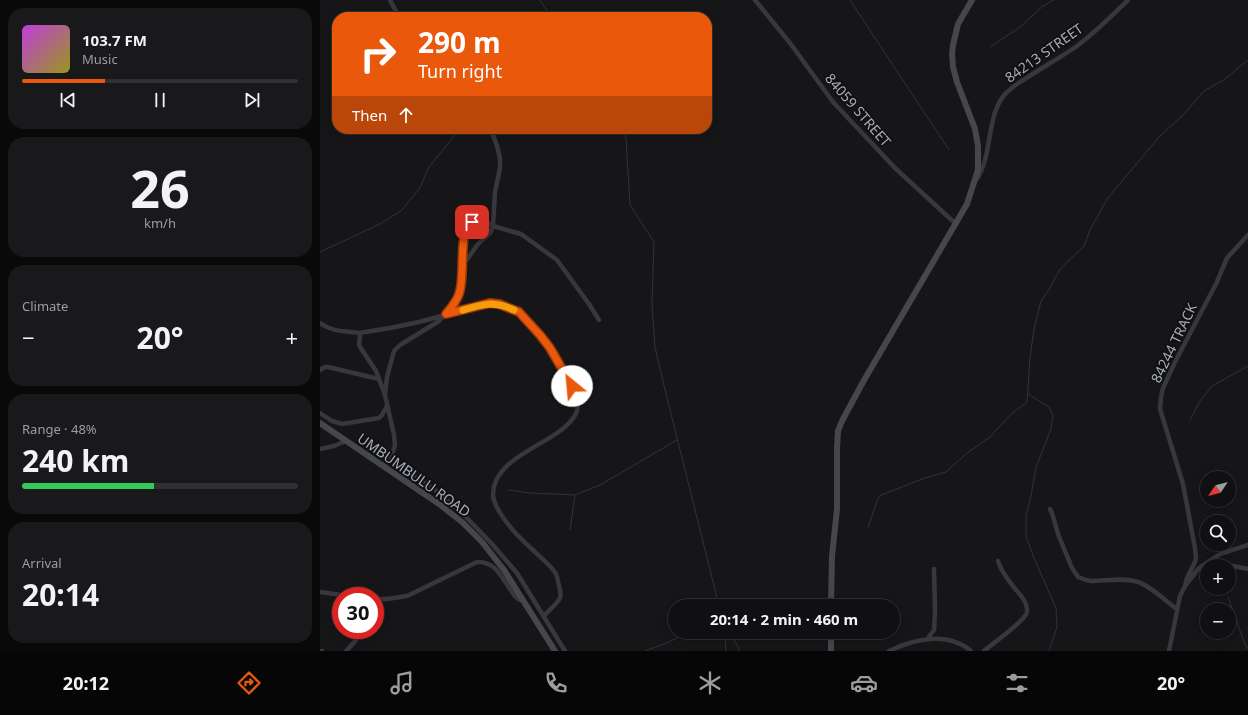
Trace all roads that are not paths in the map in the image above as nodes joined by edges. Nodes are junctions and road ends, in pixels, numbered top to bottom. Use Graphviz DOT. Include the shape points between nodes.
graph roads {
  1 [pos="390,0"];
  2 [pos="755,0"];
  3 [pos="972,0"];
  4 [pos="1128,0"];
  5 [pos="396,12"];
  6 [pos="493,134"];
  7 [pos="976,180"];
  8 [pos="956,224"];
  9 [pos="492,226"];
  10 [pos="1248,235"];
  11 [pos="463,265"];
  12 [pos="446,314"];
  13 [pos="599,320"];
  14 [pos="320,323"];
  15 [pos="359,333"];
  16 [pos="320,370"];
  17 [pos="379,379"];
  18 [pos="386,395"];
  19 [pos="387,406"];
  20 [pos="320,413"];
  21 [pos="320,423"];
  22 [pos="346,441"];
  23 [pos="321,448"];
  24 [pos="388,460"];
  25 [pos="383,466"];
  26 [pos="1050,509"];
  27 [pos="1248,545"];
  28 [pos="1213,559"];
  29 [pos="998,561"];
  30 [pos="1200,567"];
  31 [pos="1236,567"];
  32 [pos="934,569"];
  33 [pos="1248,569"];
  34 [pos="1184,586"];
  35 [pos="320,592"];
  36 [pos="332,594"];
  37 [pos="384,599"];
  38 [pos="831,599"];
  39 [pos="524,601"];
  40 [pos="1177,609"];
  41 [pos="544,616"];
  42 [pos="357,639"];
  43 [pos="830,639"];
  44 [pos="926,640"];
  45 [pos="346,651"];
  46 [pos="555,651"];
  47 [pos="565,651"];
  48 [pos="831,651"];
  49 [pos="888,651"];
  50 [pos="971,651"];
  51 [pos="984,651"];
  52 [pos="1169,651"];
  1 -- 5 [label="street"];
  2 -- 8 [label="street, 84059 STREET" via="790,42 833,102 895,168"];
  3 -- 7 [label="street" via="958,24 952,54 957,82 976,129 979,156"];
  4 -- 7 [label="street, 84213 STREET" via="1072,50 1006,93 998,104 993,118 982,170"];
  6 -- 9 [label="street" via="500,158 500,168"];
  7 -- 8 [label="street"];
  8 -- 38 [label="street" via="863,382 838,431 837,509"];
  9 -- 11 [label="street" via="490,233 478,244"];
  9 -- 11 [label="street" via="477,221 466,228"];
  9 -- 13 [label="street" via="521,234 557,260"];
  10 -- 34 [label="street, 84244 TRACK" via="1227,258 1169,373 1161,397 1160,409 1183,484 1195,548 1195,562"];
  11 -- 12 [label="street" via="459,294"];
  12 -- 15 [label="street"];
  12 -- 18 [label="street" via="394,351 387,376"];
  12 -- 41 [label="street" via="490,303 519,312 550,348 568,378 578,402 576,415 568,424 504,470 497,479 493,494 502,517 556,574 560,598"];
  14 -- 15 [label="street" via="334,330"];
  15 -- 17 [label="street" via="359,345 372,363"];
  16 -- 17 [label="street" via="325,367"];
  17 -- 18 [label="street"];
  18 -- 19 [label="street"];
  19 -- 20 [label="street" via="379,418 342,424 332,422"];
  19 -- 24 [label="street" via="395,445"];
  21 -- 22 [label="street, UMBUMBULU ROAD"];
  22 -- 23 [label="street"];
  22 -- 25 [label="street, UMBUMBULU ROAD"];
  24 -- 25 [label="street"];
  24 -- 41 [label="street" via="434,490 465,516 517,573"];
  25 -- 39 [label="street, UMBUMBULU ROAD" via="439,504 467,527 504,570"];
  26 -- 40 [label="street" via="1058,534 1078,577 1091,581 1139,582"];
  27 -- 28 [label="street" via="1220,554"];
  29 -- 51 [label="street" via="1000,569 1025,602 1027,611 1026,617"];
  30 -- 34 [label="street"];
  31 -- 33 [label="street"];
  32 -- 44 [label="street" via="934,630"];
  34 -- 40 [label="street, 84244 TRACK"];
  35 -- 36 [label="street"];
  37 -- 39 [label="street" via="407,596 477,562 484,562 491,564 514,596"];
  39 -- 46 [label="street, UMBUMBULU ROAD"];
  40 -- 52 [label="street, 84244 TRACK"];
  41 -- 47 [label="street"];
  42 -- 45 [label="street"];
  43 -- 48 [label="street"];
  44 -- 49 [label="street"];
  44 -- 50 [label="street" via="950,640"];
}
